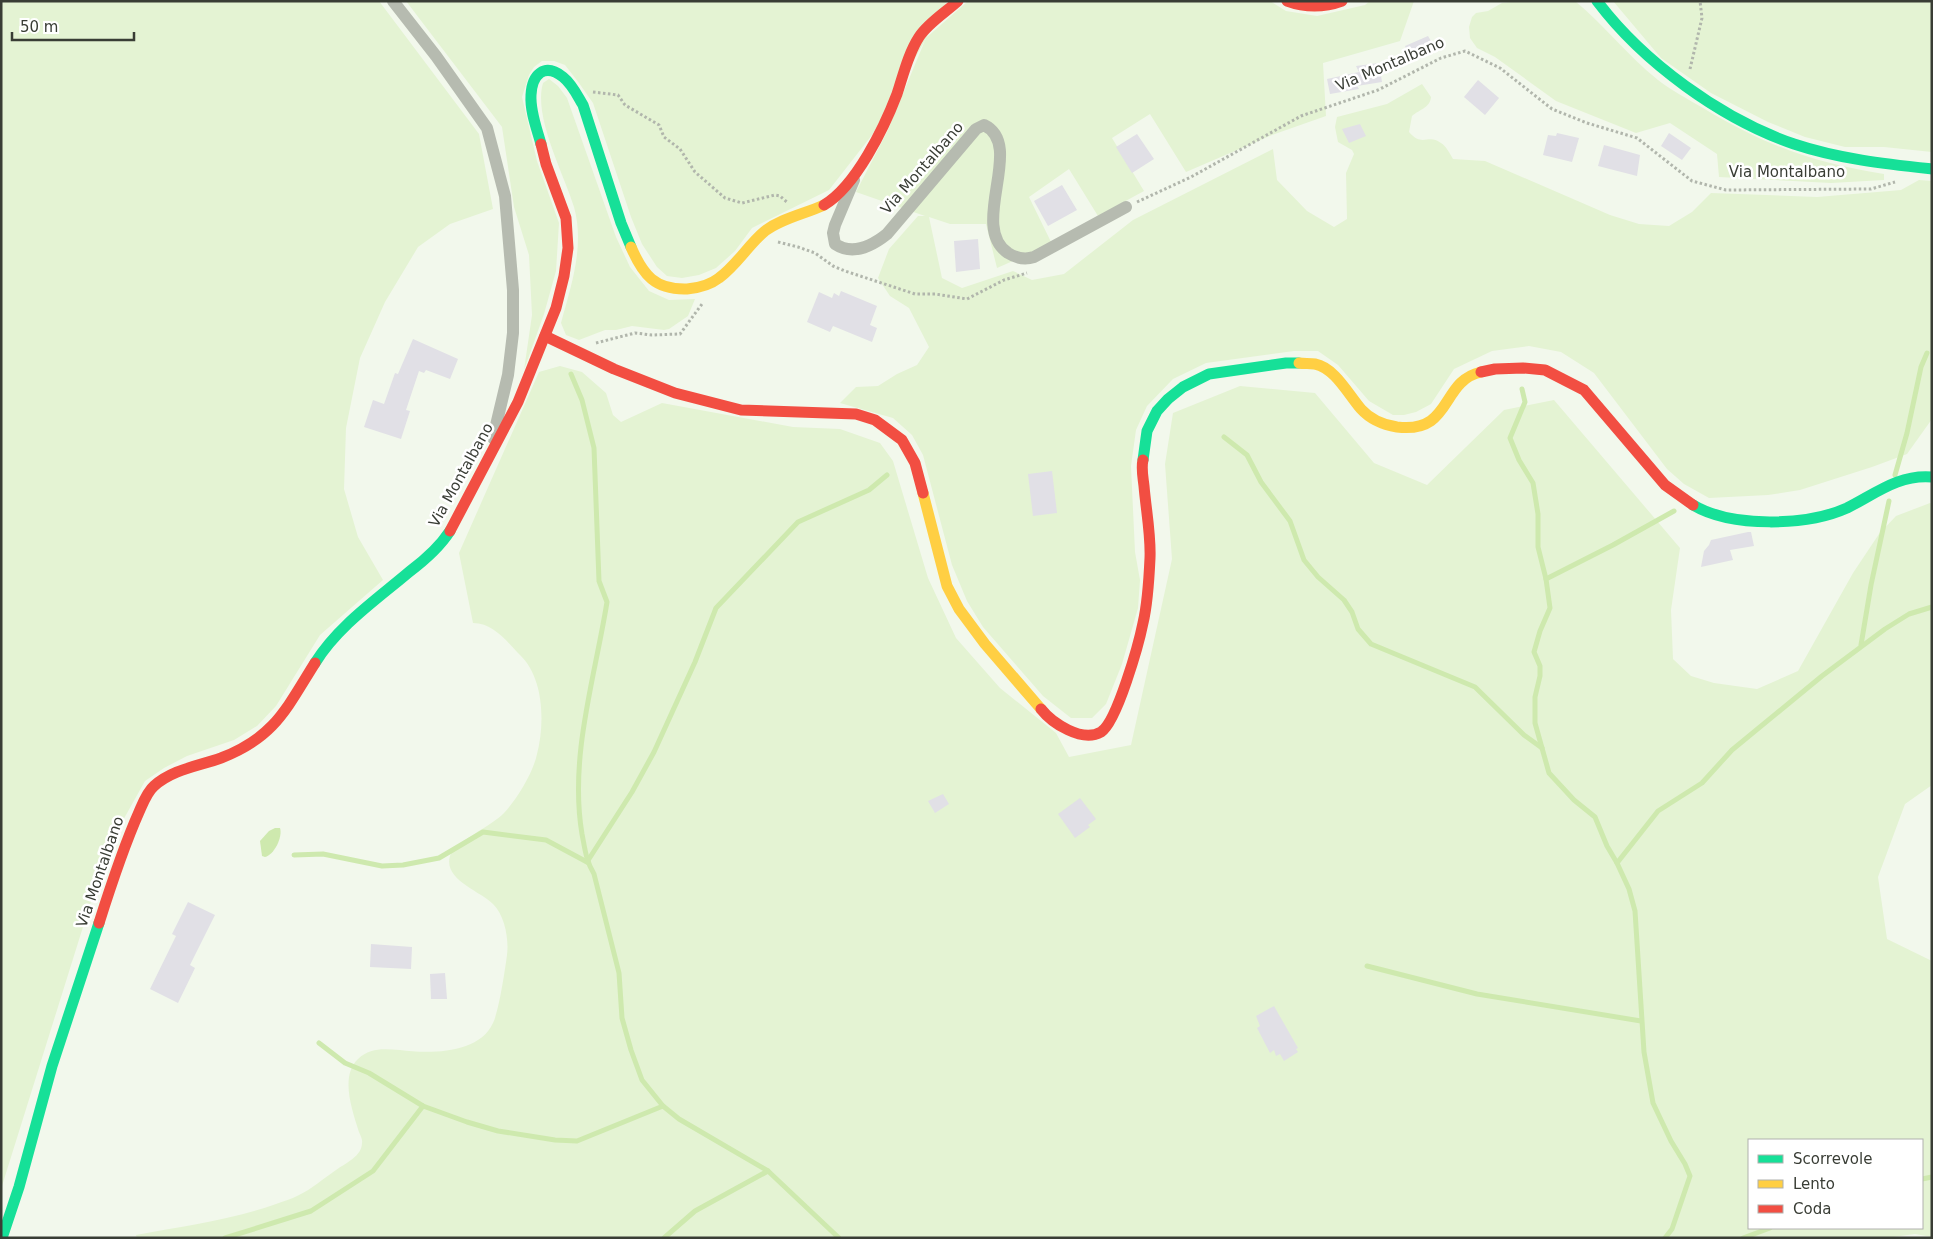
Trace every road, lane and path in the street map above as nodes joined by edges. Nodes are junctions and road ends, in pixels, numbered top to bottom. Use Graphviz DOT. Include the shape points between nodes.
graph roads {
  1 [pos="394,1"];
  2 [pos="958,1"];
  3 [pos="1287,1"];
  4 [pos="1342,1"];
  5 [pos="1597,1"];
  6 [pos="1700,1"];
  7 [pos="1686,87"];
  8 [pos="578,96"];
  9 [pos="861,163"];
  10 [pos="1912,167"];
  11 [pos="1932,169"];
  12 [pos="1126,207"];
  13 [pos="794,217"];
  14 [pos="756,239"];
  15 [pos="1034,270"];
  16 [pos="703,302"];
  17 [pos="545,336"];
  18 [pos="572,349"];
  19 [pos="489,458"];
  20 [pos="1932,477"];
  21 [pos="2,1238"];
  1 -- 19 [label="street" via="487,128 505,196 513,290 513,333 508,375"];
  2 -- 9 [label="street, Via Montalbano" via="919,38 882,130"];
  3 -- 4 [label="street" via="1316,8"];
  5 -- 7 [label="street, Via Montalbano" via="1632,44"];
  6 -- 7 [label="path" via="1702,18"];
  7 -- 10 [label="street, Via Montalbano" via="1777,138 1841,156"];
  8 -- 13 [label="path" via="590,92 618,95 625,105 658,125 695,172 725,198 742,204 780,196 788,202"];
  8 -- 14 [label="street, Via Montalbano" via="626,237 654,282 668,289 700,287 727,273"];
  8 -- 17 [label="street, Via Montalbano" via="558,73 550,70 536,76 530,98 546,164 566,218 568,248 556,308"];
  9 -- 12 [label="street, Via Montalbano" via="833,234 835,244 842,249 869,246 887,234 976,129 984,125 992,131 999,148 993,227 1003,249 1014,256 1034,257"];
  9 -- 13 [label="street, Via Montalbano" via="828,203"];
  10 -- 11 [label="street, Via Montalbano"];
  10 -- 12 [label="path, Via Montalbano" via="1907,178 1871,189 1726,190 1692,181 1637,138 1552,109 1500,68 1465,52 1441,58 1378,90 1301,116 1191,177"];
  13 -- 14 [label="street, Via Montalbano"];
  14 -- 15 [label="path" via="798,247 844,271 915,294 967,299 1004,280"];
  16 -- 18 [label="path" via="680,334 635,333"];
  17 -- 18 [label="street"];
  17 -- 19 [label="street, Via Montalbano" via="518,402"];
  18 -- 20 [label="street" via="614,370 675,393 741,410 856,414 875,420 902,440 915,463 947,586 959,609 1043,712 1060,725 1090,735 1101,732 1117,710 1143,624 1150,556 1142,465 1147,431 1156,411 1168,399 1209,374 1286,363 1315,364 1326,368 1368,416 1388,426 1412,429 1432,422 1462,381 1476,373 1495,369 1545,370 1584,390 1677,495 1703,511 1747,522 1783,522 1837,512 1906,477 1921,474"];
  19 -- 21 [label="street, Via Montalbano" via="449,533 436,550 343,628 324,648 280,719 265,734 243,748 167,777 148,795 127,838 52,1066"];
}
